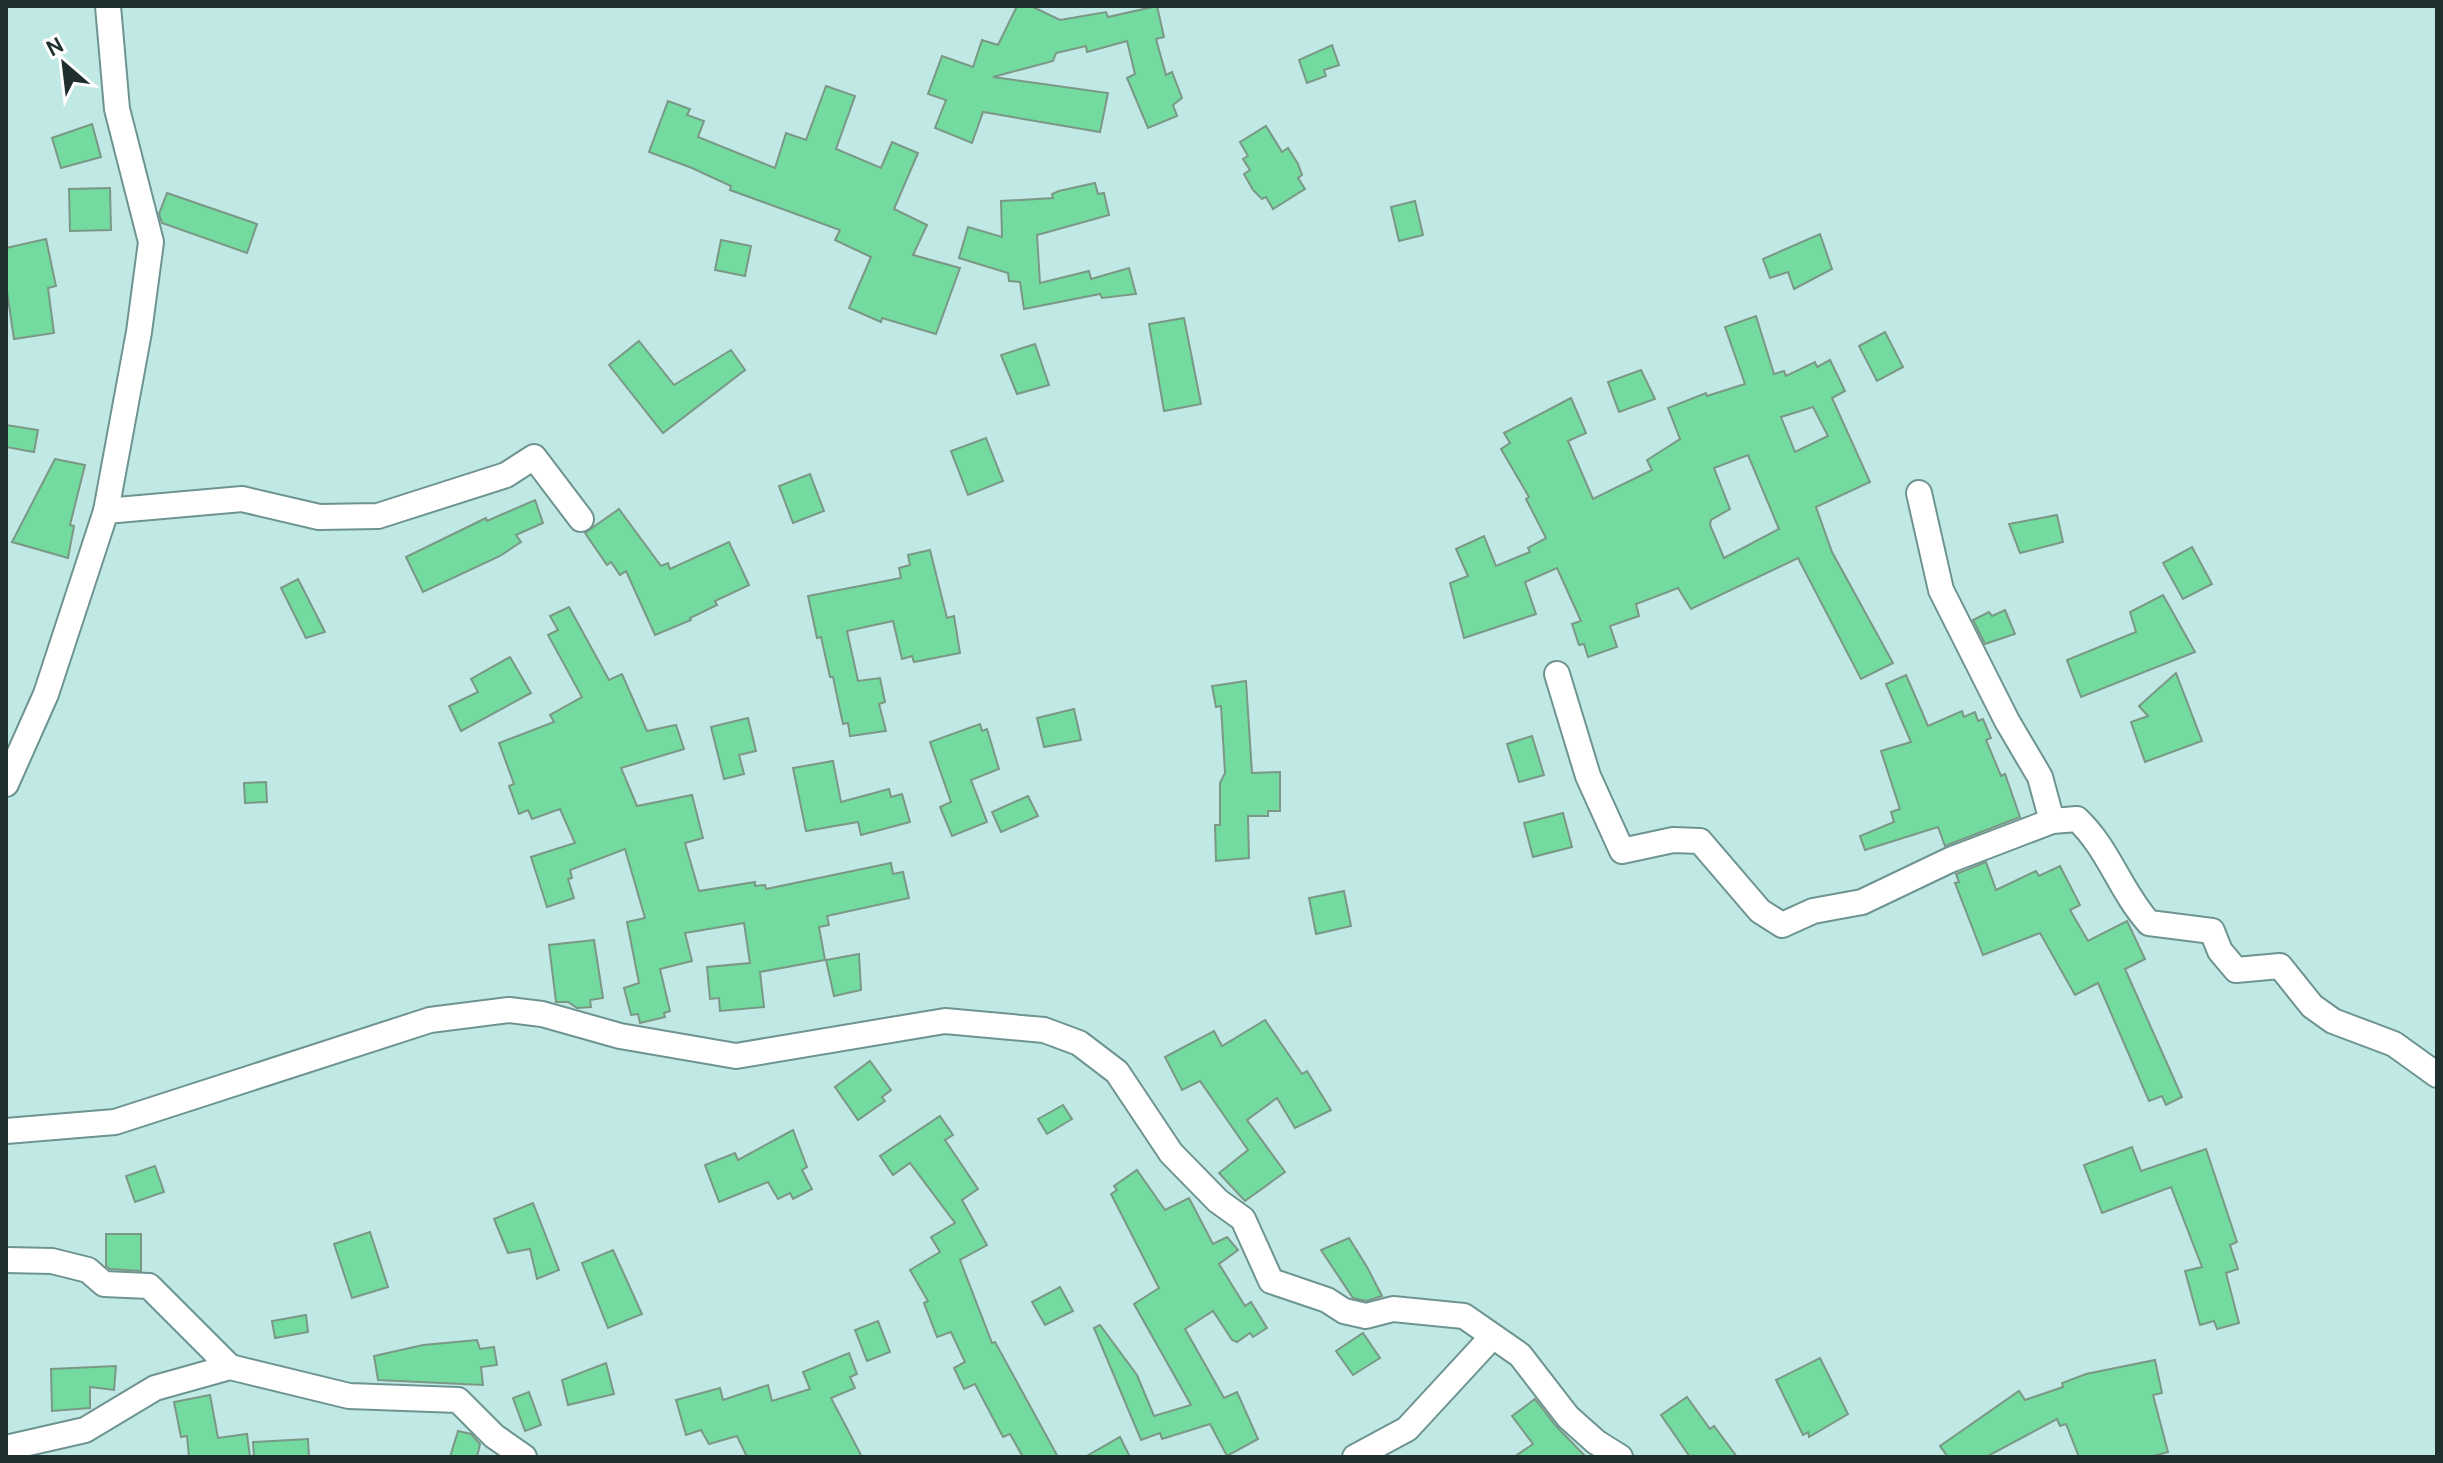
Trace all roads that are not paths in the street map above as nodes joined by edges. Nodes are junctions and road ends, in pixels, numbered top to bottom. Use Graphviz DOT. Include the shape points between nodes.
graph roads {
  1 [pos="108,6"];
  2 [pos="1919,493"];
  3 [pos="106,511"];
  4 [pos="581,519"];
  5 [pos="1557,674"];
  6 [pos="6,784"];
  7 [pos="2052,821"];
  8 [pos="2437,1075"];
  9 [pos="6,1131"];
  10 [pos="6,1260"];
  11 [pos="1491,1338"];
  12 [pos="230,1367"];
  13 [pos="6,1448"];
  14 [pos="524,1457"];
  15 [pos="1355,1457"];
  16 [pos="1620,1457"];
  1 -- 3 [label="street" via="117,109 151,242"];
  2 -- 7 [label="street" via="1941,590 2040,777"];
  3 -- 4 [label="street" via="242,499 319,517 378,516 506,475 534,457"];
  3 -- 6 [label="street" via="46,694"];
  5 -- 7 [label="street" via="1588,776 1622,851 1673,840 1700,841 1760,911 1782,925 1813,911 1862,902 1950,860"];
  7 -- 8 [label="street" via="2077,819 2097,837 2132,905 2149,923 2212,931 2236,970 2280,966 2312,1006 2333,1021 2394,1044"];
  9 -- 11 [label="street" via="115,1122 430,1020 509,1010 736,1056 945,1021 1044,1030 1079,1043 1117,1072 1171,1153 1243,1219 1271,1281 1366,1316 1393,1309 1464,1316"];
  10 -- 12 [label="street" via="52,1261 88,1270 104,1284 149,1286"];
  11 -- 15 [label="street" via="1407,1429"];
  11 -- 16 [label="street" via="1520,1355 1568,1417"];
  12 -- 13 [label="street" via="155,1388 85,1430"];
  12 -- 14 [label="street" via="349,1396 458,1400"];
}
